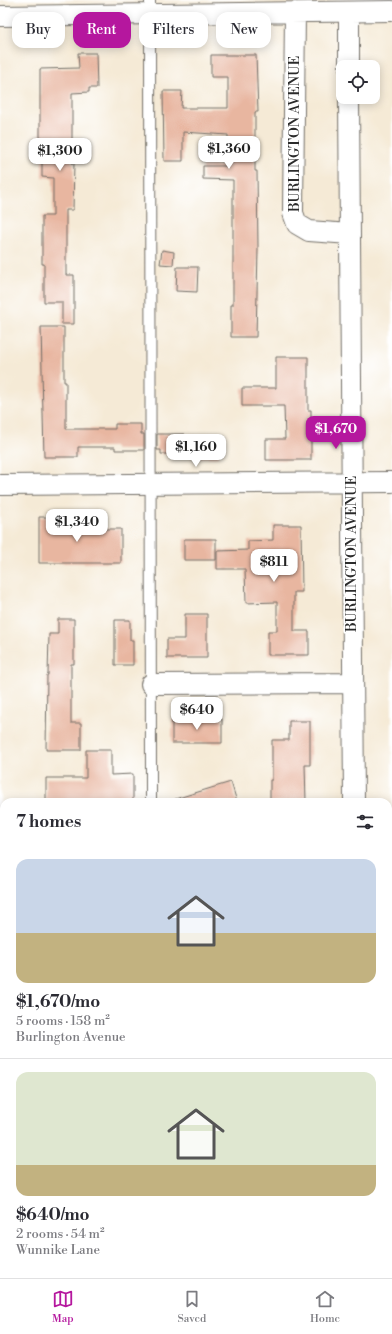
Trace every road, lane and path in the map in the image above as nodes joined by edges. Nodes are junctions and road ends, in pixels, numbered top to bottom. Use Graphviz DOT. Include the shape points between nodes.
graph roads {
  1 [pos="258,6"];
  2 [pos="150,7"];
  3 [pos="392,11"];
  4 [pos="295,12"];
  5 [pos="349,12"];
  6 [pos="0,16"];
  7 [pos="349,60"];
  8 [pos="349,104"];
  9 [pos="350,234"];
  10 [pos="352,482"];
  11 [pos="392,482"];
  12 [pos="151,484"];
  13 [pos="0,485"];
  14 [pos="353,683"];
  15 [pos="151,684"];
  16 [pos="151,798"];
  17 [pos="354,798"];
  1 -- 2 [label="street"];
  1 -- 4 [label="street"];
  2 -- 6 [label="street"];
  2 -- 12 [label="lane"];
  3 -- 5 [label="street"];
  4 -- 5 [label="street"];
  4 -- 9 [label="street, BURLINGTON AVENUE" via="293,213 297,224 309,231"];
  5 -- 7 [label="street"];
  8 -- 9 [label="street, BURLINGTON AVENUE"];
  9 -- 10 [label="street, BURLINGTON AVENUE"];
  10 -- 11 [label="street"];
  10 -- 12 [label="street"];
  10 -- 14 [label="street, BURLINGTON AVENUE"];
  12 -- 13 [label="street"];
  12 -- 15 [label="lane"];
  14 -- 15 [label="street"];
  14 -- 17 [label="street, BURLINGTON AVENUE"];
  15 -- 16 [label="lane"];
}
